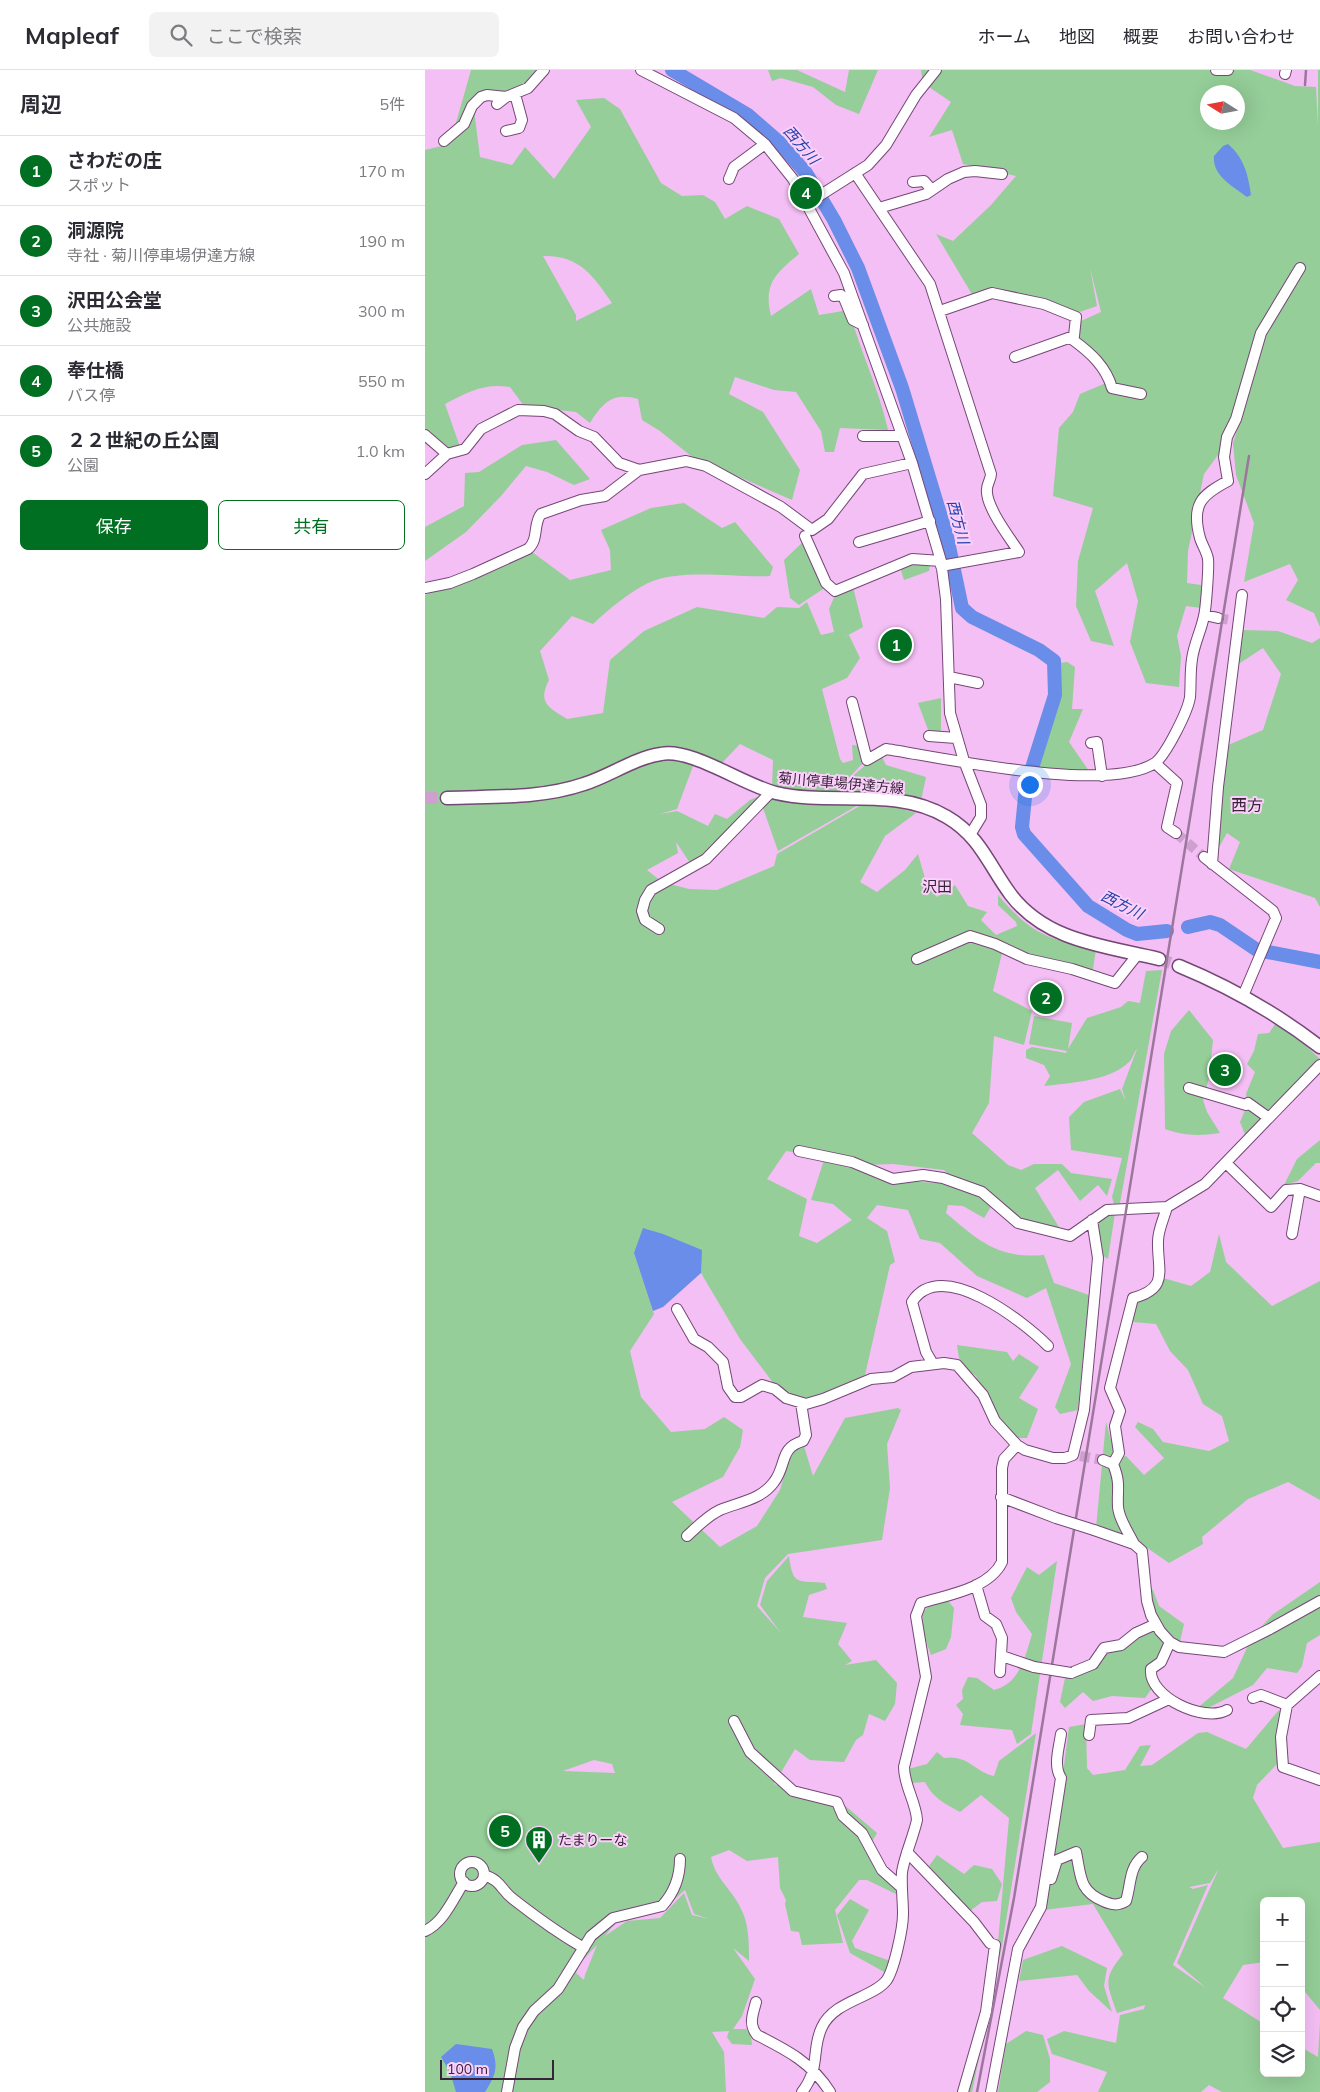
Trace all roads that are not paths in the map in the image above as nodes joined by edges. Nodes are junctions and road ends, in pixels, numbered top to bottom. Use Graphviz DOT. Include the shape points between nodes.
graph roads {
  1 [pos="544,70"];
  2 [pos="641,70"];
  3 [pos="936,70"];
  4 [pos="1216,70"];
  5 [pos="1228,70"];
  6 [pos="510,95"];
  7 [pos="497,104"];
  8 [pos="505,131"];
  9 [pos="444,141"];
  10 [pos="765,144"];
  11 [pos="855,173"];
  12 [pos="1002,174"];
  13 [pos="729,179"];
  14 [pos="913,182"];
  15 [pos="932,190"];
  16 [pos="810,202"];
  17 [pos="879,208"];
  18 [pos="1300,268"];
  19 [pos="834,296"];
  20 [pos="940,311"];
  21 [pos="863,325"];
  22 [pos="1073,336"];
  23 [pos="1015,357"];
  24 [pos="1141,394"];
  25 [pos="425,435"];
  26 [pos="863,436"];
  27 [pos="902,436"];
  28 [pos="447,454"];
  29 [pos="912,463"];
  30 [pos="639,470"];
  31 [pos="425,474"];
  32 [pos="930,520"];
  33 [pos="805,536"];
  34 [pos="859,542"];
  35 [pos="941,564"];
  36 [pos="425,588"];
  37 [pos="1242,595"];
  38 [pos="1205,615"];
  39 [pos="1218,618"];
  40 [pos="949,677"];
  41 [pos="978,683"];
  42 [pos="852,702"];
  43 [pos="929,736"];
  44 [pos="956,738"];
  45 [pos="1091,743"];
  46 [pos="964,760"];
  47 [pos="1155,763"];
  48 [pos="1102,776"];
  49 [pos="771,792"];
  50 [pos="447,798"];
  51 [pos="1175,833"];
  52 [pos="970,835"];
  53 [pos="659,929"];
  54 [pos="1138,954"];
  55 [pos="917,959"];
  56 [pos="1159,959"];
  57 [pos="1179,966"];
  58 [pos="1243,996"];
  59 [pos="1320,1047"];
  60 [pos="1320,1065"];
  61 [pos="1189,1088"];
  62 [pos="1235,1096"];
  63 [pos="1244,1106"];
  64 [pos="1269,1118"];
  65 [pos="799,1152"];
  66 [pos="1226,1163"];
  67 [pos="1300,1188"];
  68 [pos="1320,1196"];
  69 [pos="1167,1207"];
  70 [pos="1093,1220"];
  71 [pos="1292,1234"];
  72 [pos="677,1309"];
  73 [pos="1048,1346"];
  74 [pos="933,1364"];
  75 [pos="801,1403"];
  76 [pos="1017,1445"];
  77 [pos="1001,1497"];
  78 [pos="687,1536"];
  79 [pos="1134,1544"];
  80 [pos="976,1585"];
  81 [pos="1320,1601"];
  82 [pos="1156,1624"];
  83 [pos="1170,1642"];
  84 [pos="1002,1656"];
  85 [pos="1000,1672"];
  86 [pos="1320,1676"];
  87 [pos="1253,1698"];
  88 [pos="1169,1699"];
  89 [pos="1287,1705"];
  90 [pos="1227,1710"];
  91 [pos="734,1722"];
  92 [pos="1061,1734"];
  93 [pos="1089,1735"];
  94 [pos="1320,1780"];
  95 [pos="907,1852"];
  96 [pos="1142,1857"];
  97 [pos="680,1859"];
  98 [pos="484,1875"];
  99 [pos="464,1882"];
  100 [pos="901,1887"];
  101 [pos="1044,1888"];
  102 [pos="425,1931"];
  103 [pos="584,1948"];
  104 [pos="756,2002"];
  105 [pos="814,2070"];
  106 [pos="507,2092"];
  107 [pos="801,2092"];
  108 [pos="830,2092"];
  109 [pos="963,2092"];
  110 [pos="991,2092"];
  1 -- 6 [label="street" via="529,88"];
  2 -- 10 [label="street" via="734,118"];
  3 -- 11 [label="street" via="916,95 886,146 869,165"];
  4 -- 5 [label="street"];
  6 -- 7 [label="street"];
  6 -- 8 [label="street" via="522,120 519,128"];
  6 -- 9 [label="street" via="481,97 472,106 464,124"];
  10 -- 13 [label="street" via="735,167"];
  10 -- 16 [label="street"];
  11 -- 16 [label="street"];
  11 -- 17 [label="street"];
  12 -- 15 [label="street" via="964,172 948,178"];
  14 -- 15 [label="street" via="924,181"];
  15 -- 17 [label="street"];
  16 -- 21 [label="street" via="844,273"];
  17 -- 20 [label="street" via="930,284"];
  18 -- 38 [label="street" via="1261,333 1236,419 1227,437 1224,457 1228,481 1207,492 1199,502 1200,536 1208,559"];
  19 -- 21 [label="street" via="844,298 853,320"];
  20 -- 22 [label="street" via="992,293 1044,304 1076,317"];
  20 -- 35 [label="street" via="991,474 988,497 994,513 1019,552"];
  21 -- 27 [label="street"];
  22 -- 23 [label="street"];
  22 -- 24 [label="street" via="1073,340 1105,370 1112,388"];
  25 -- 28 [label="street"];
  26 -- 27 [label="street"];
  27 -- 29 [label="street"];
  28 -- 30 [label="street" via="465,449 481,429 518,410 544,411 595,437 619,463"];
  28 -- 31 [label="street"];
  29 -- 30 [label="street" via="863,474 828,519 812,530 781,507 706,466 686,461"];
  29 -- 32 [label="street"];
  30 -- 36 [label="street" via="605,496 581,500 541,514 537,518 533,544 528,548 450,583"];
  32 -- 34 [label="street"];
  32 -- 35 [label="street"];
  33 -- 35 [label="street" via="827,583 835,591 912,559"];
  35 -- 40 [label="street" via="946,599"];
  37 -- 58 [label="street" via="1234,620 1208,860 1273,911 1276,918"];
  38 -- 39 [label="street"];
  38 -- 47 [label="street" via="1194,646 1188,709 1172,742"];
  40 -- 41 [label="street"];
  40 -- 44 [label="street" via="950,713"];
  42 -- 46 [label="street" via="867,760 885,749"];
  43 -- 44 [label="street"];
  44 -- 46 [label="street"];
  45 -- 48 [label="street" via="1097,742"];
  46 -- 48 [label="street" via="1039,773"];
  46 -- 52 [label="street" via="981,805 981,817"];
  47 -- 48 [label="street" via="1124,774"];
  47 -- 51 [label="street" via="1177,783 1167,827"];
  49 -- 50 [label="main road, 菊川停車場伊達方線" via="697,760 662,753 585,784 551,793"];
  49 -- 52 [label="main road, 菊川停車場伊達方線" via="902,802 946,816"];
  49 -- 53 [label="street" via="705,859 651,890 642,911 645,920"];
  52 -- 54 [label="main road, 菊川停車場伊達方線" via="989,857 1011,895 1051,930 1072,939"];
  54 -- 55 [label="street" via="1115,983 1072,969 1027,960 970,936"];
  54 -- 56 [label="main road, 菊川停車場伊達方線"];
  57 -- 58 [label="main road"];
  58 -- 59 [label="main road" via="1290,1024"];
  60 -- 64 [label="street"];
  61 -- 63 [label="street"];
  62 -- 63 [label="street"];
  63 -- 64 [label="street"];
  64 -- 66 [label="street"];
  65 -- 70 [label="street" via="852,1162 893,1179 923,1175 943,1178 982,1192 1018,1222 1067,1236"];
  66 -- 67 [label="street" via="1271,1207 1286,1190"];
  66 -- 69 [label="street" via="1205,1184"];
  67 -- 68 [label="street"];
  67 -- 71 [label="street"];
  69 -- 70 [label="street" via="1107,1210"];
  69 -- 79 [label="street" via="1158,1240 1161,1276 1154,1288 1133,1298 1110,1388 1120,1411 1115,1426 1119,1453 1108,1462 1120,1491 1120,1516"];
  70 -- 76 [label="street" via="1098,1258 1084,1410 1076,1455 1053,1458"];
  72 -- 75 [label="street" via="693,1339 709,1347 723,1362 728,1387 735,1397 741,1398 762,1385"];
  73 -- 74 [label="street" via="1027,1326 993,1303 973,1293 936,1286 916,1295 912,1302 926,1352"];
  74 -- 75 [label="street" via="911,1367 893,1377 871,1379 823,1400"];
  74 -- 76 [label="street" via="957,1365 965,1371 983,1394 995,1421"];
  75 -- 78 [label="street" via="806,1435 803,1441 787,1450 775,1482 743,1504 721,1510 706,1519"];
  76 -- 77 [label="street" via="1004,1460"];
  77 -- 79 [label="street, bridge"];
  77 -- 80 [label="street" via="1002,1562 992,1577"];
  79 -- 82 [label="street" via="1142,1551 1147,1601"];
  80 -- 84 [label="street" via="985,1616 996,1624 1002,1638"];
  80 -- 95 [label="street" via="921,1603 916,1616 926,1677 903,1768 917,1813"];
  81 -- 83 [label="street" via="1224,1652 1179,1647"];
  82 -- 83 [label="street"];
  82 -- 84 [label="street, bridge" via="1131,1636 1121,1645 1104,1648 1093,1664 1071,1673 1034,1667"];
  83 -- 88 [label="street" via="1161,1662 1151,1669 1150,1676"];
  84 -- 85 [label="street"];
  86 -- 89 [label="street"];
  87 -- 89 [label="street" via="1261,1695"];
  88 -- 90 [label="street" via="1203,1714"];
  88 -- 93 [label="street" via="1128,1718 1091,1720"];
  89 -- 94 [label="street" via="1281,1738 1283,1767"];
  91 -- 100 [label="street" via="750,1752 793,1791 837,1802 843,1816 862,1833 882,1870"];
  92 -- 101 [label="street" via="1057,1763 1061,1778"];
  95 -- 100 [label="street"];
  95 -- 109 [label="street" via="975,1922 988,1942 995,1945 986,2012"];
  96 -- 101 [label="street" via="1132,1870 1126,1901 1119,1905 1089,1894 1084,1888 1076,1852 1057,1860"];
  97 -- 103 [label="street" via="680,1873 662,1906 613,1918 591,1936"];
  98 -- 99 [label="street" via="481,1882 474,1885"];
  98 -- 99 [label="street" via="479,1865 468,1863 461,1872"];
  98 -- 103 [label="street" via="495,1878 510,1897 552,1930"];
  99 -- 102 [label="street" via="445,1913"];
  100 -- 105 [label="street" via="903,1914 890,1974 885,1983 831,2015 821,2028"];
  101 -- 110 [label="street" via="1041,1907 1018,1949"];
  103 -- 106 [label="street" via="557,1989 523,2027 515,2048"];
  104 -- 105 [label="street" via="752,2029 757,2035"];
  105 -- 107 [label="street" via="809,2084"];
  105 -- 108 [label="street"];
}
